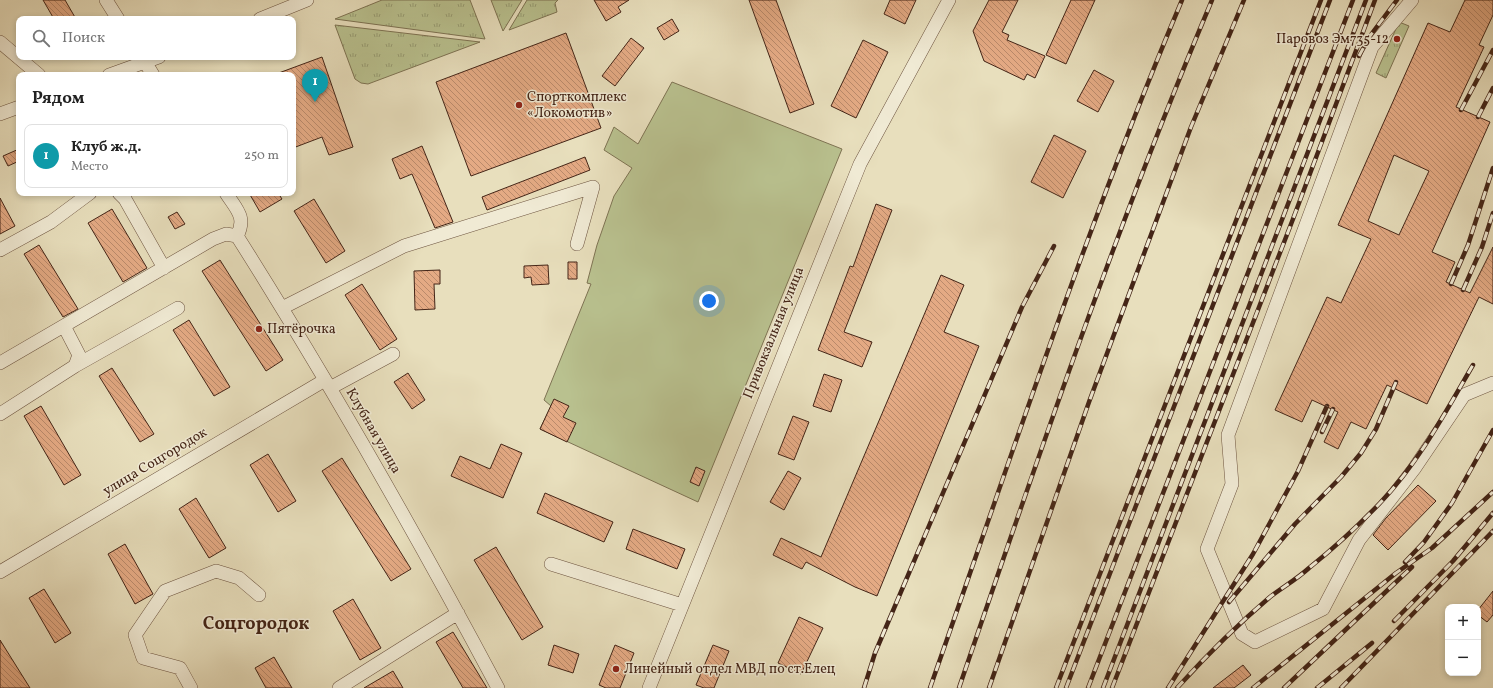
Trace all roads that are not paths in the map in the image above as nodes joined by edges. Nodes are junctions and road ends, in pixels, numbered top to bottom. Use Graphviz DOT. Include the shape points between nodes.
graph roads {
  1 [pos="106,0"];
  2 [pos="307,0"];
  3 [pos="949,0"];
  4 [pos="1412,0"];
  5 [pos="116,16"];
  6 [pos="267,16"];
  7 [pos="0,42"];
  8 [pos="16,56"];
  9 [pos="21,60"];
  10 [pos="143,60"];
  11 [pos="35,72"];
  12 [pos="116,72"];
  13 [pos="151,72"];
  14 [pos="16,108"];
  15 [pos="0,114"];
  16 [pos="86,196"];
  17 [pos="122,196"];
  18 [pos="228,196"];
  19 [pos="237,236"];
  20 [pos="577,244"];
  21 [pos="0,250"];
  22 [pos="164,268"];
  23 [pos="178,308"];
  24 [pos="282,308"];
  25 [pos="64,326"];
  26 [pos="393,354"];
  27 [pos="0,363"];
  28 [pos="75,366"];
  29 [pos="1493,383"];
  30 [pos="328,384"];
  31 [pos="0,414"];
  32 [pos="551,564"];
  33 [pos="0,572"];
  34 [pos="259,595"];
  35 [pos="682,605"];
  36 [pos="458,613"];
  37 [pos="191,688"];
  38 [pos="339,688"];
  39 [pos="498,688"];
  40 [pos="649,688"];
  1 -- 5 [label="street"];
  2 -- 6 [label="street"];
  3 -- 35 [label="street, Привокзальная улица" via="860,164"];
  4 -- 29 [label="street" via="1372,47 1228,435 1232,484 1207,549 1242,634 1255,642 1323,609 1359,540 1414,469 1464,395"];
  7 -- 8 [label="street"];
  9 -- 11 [label="street"];
  10 -- 12 [label="street"];
  10 -- 13 [label="street"];
  14 -- 15 [label="street"];
  16 -- 21 [label="street" via="51,222"];
  17 -- 22 [label="street"];
  18 -- 19 [label="street" via="242,219 242,227"];
  19 -- 22 [label="street" via="226,234 213,239"];
  19 -- 24 [label="street, Клубная улица"];
  20 -- 24 [label="street" via="593,187 404,246"];
  22 -- 25 [label="street"];
  23 -- 28 [label="street"];
  24 -- 30 [label="street, Клубная улица"];
  25 -- 27 [label="street"];
  25 -- 28 [label="street" via="79,355"];
  26 -- 30 [label="street, улица Соцгородок"];
  28 -- 31 [label="street"];
  30 -- 33 [label="street, улица Соцгородок"];
  30 -- 36 [label="street, Клубная улица"];
  32 -- 35 [label="street"];
  34 -- 37 [label="street" via="239,578 216,571 165,592 135,636 143,658 180,668"];
  35 -- 40 [label="street, Привокзальная улица"];
  36 -- 38 [label="street"];
  36 -- 39 [label="street, Клубная улица"];
}
